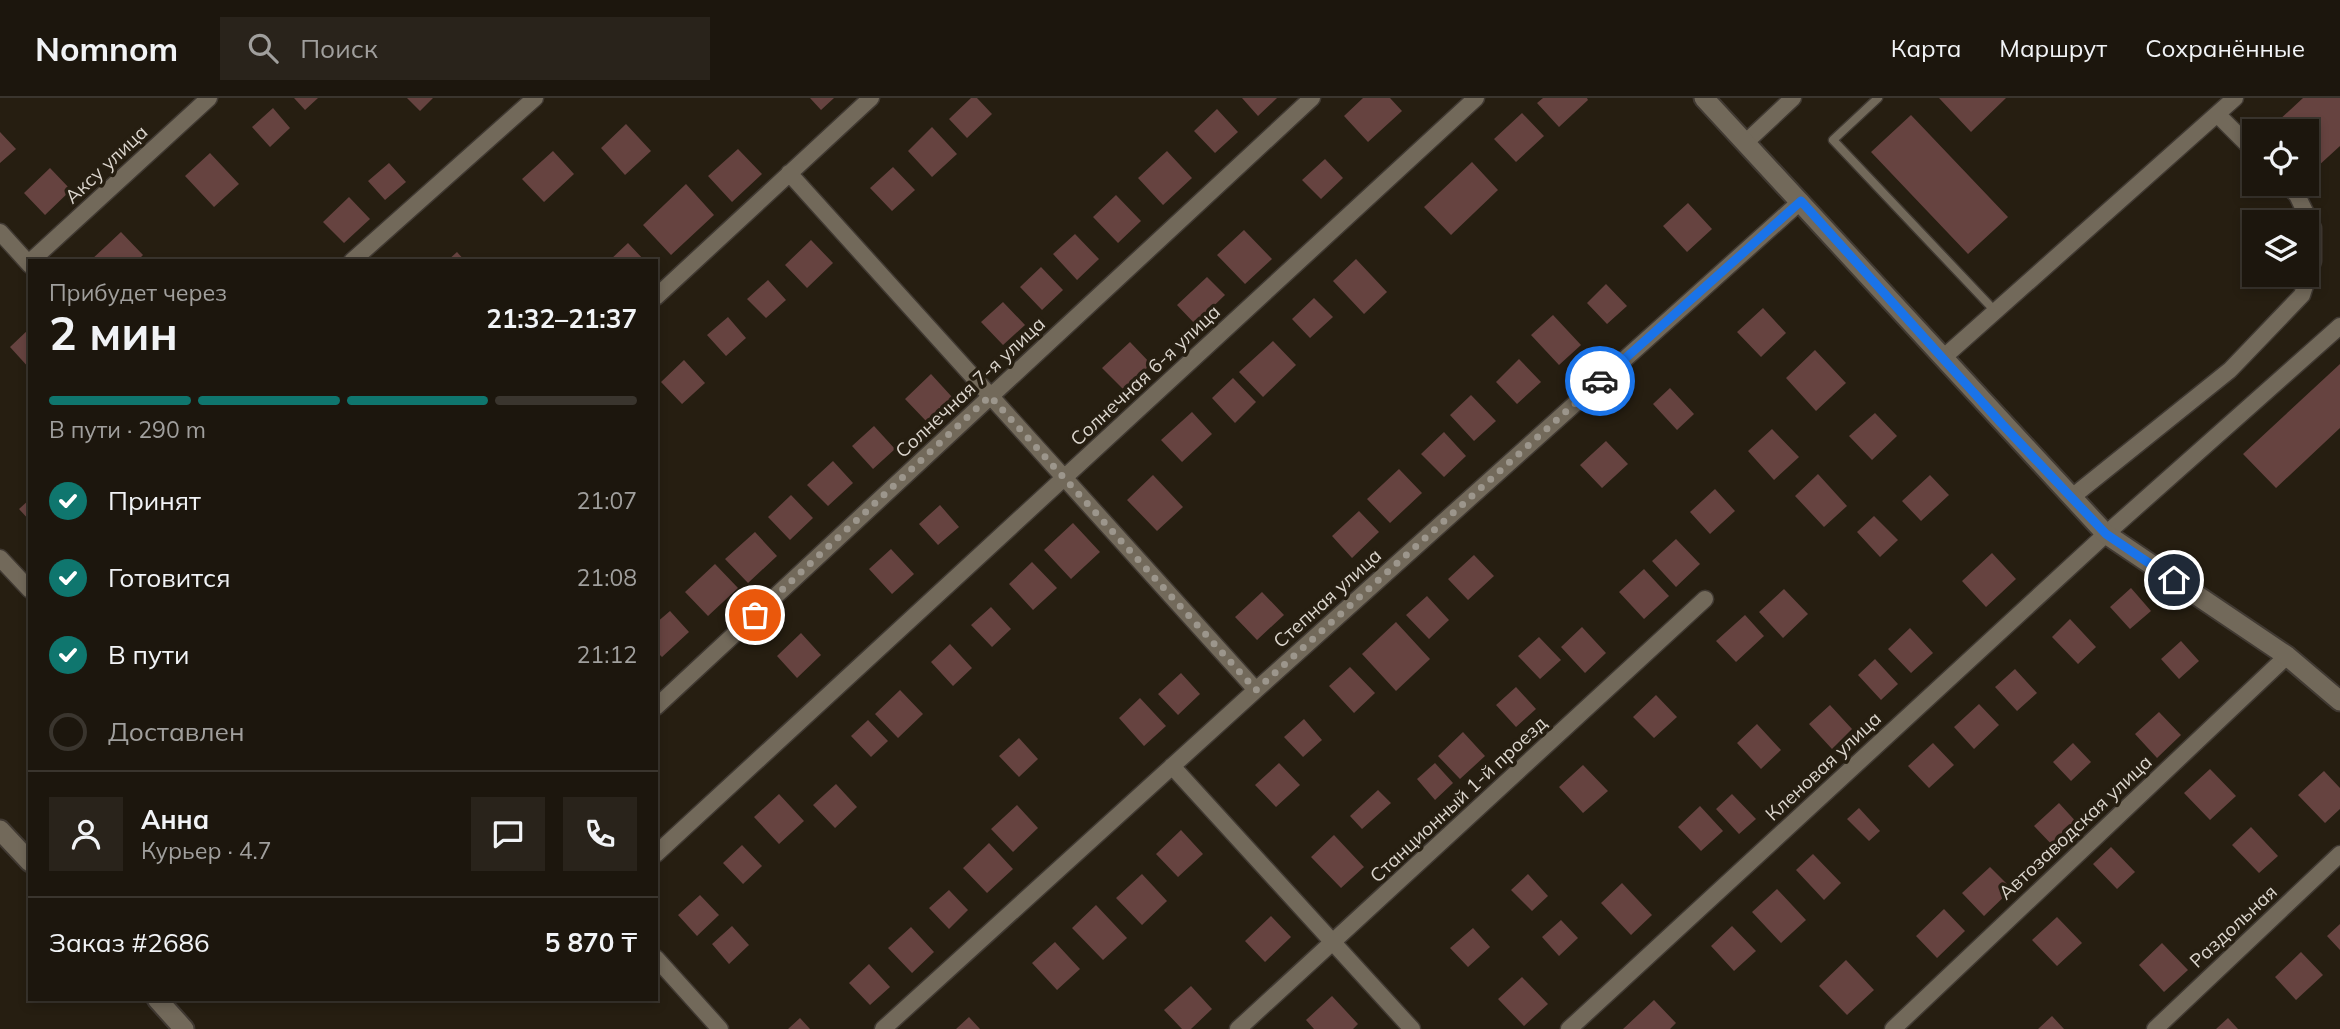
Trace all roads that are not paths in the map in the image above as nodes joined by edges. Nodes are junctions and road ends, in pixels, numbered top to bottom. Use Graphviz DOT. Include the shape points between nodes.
graph roads {
  1 [pos="209,98"];
  2 [pos="535,98"];
  3 [pos="871,98"];
  4 [pos="1312,98"];
  5 [pos="1476,98"];
  6 [pos="1704,98"];
  7 [pos="1793,98"];
  8 [pos="1878,98"];
  9 [pos="2235,98"];
  10 [pos="2217,114"];
  11 [pos="2242,139"];
  12 [pos="1745,143"];
  13 [pos="789,173"];
  14 [pos="2297,196"];
  15 [pos="1801,201"];
  16 [pos="0,232"];
  17 [pos="34,259"];
  18 [pos="354,259"];
  19 [pos="28,261"];
  20 [pos="658,295"];
  21 [pos="1995,311"];
  22 [pos="2340,326"];
  23 [pos="1944,357"];
  24 [pos="990,396"];
  25 [pos="1065,478"];
  26 [pos="2072,497"];
  27 [pos="2106,534"];
  28 [pos="0,558"];
  29 [pos="28,588"];
  30 [pos="1705,599"];
  31 [pos="2287,656"];
  32 [pos="1256,690"];
  33 [pos="2340,701"];
  34 [pos="658,705"];
  35 [pos="1172,766"];
  36 [pos="0,830"];
  37 [pos="658,853"];
  38 [pos="2340,854"];
  39 [pos="28,860"];
  40 [pos="1333,942"];
  41 [pos="658,960"];
  42 [pos="159,1001"];
  43 [pos="184,1029"];
  44 [pos="720,1029"];
  45 [pos="883,1029"];
  46 [pos="1238,1029"];
  47 [pos="1412,1029"];
  48 [pos="1569,1029"];
  49 [pos="1893,1029"];
  50 [pos="2155,1029"];
  1 -- 17 [label="street, Аксу улица"];
  2 -- 18 [label="street"];
  3 -- 13 [label="street"];
  4 -- 24 [label="street, Солнечная 7-я улица"];
  5 -- 25 [label="street, Солнечная 6-я улица"];
  6 -- 12 [label="street"];
  7 -- 12 [label="street"];
  8 -- 21 [label="lane" via="1833,139"];
  9 -- 10 [label="street"];
  10 -- 11 [label="street"];
  10 -- 21 [label="street"];
  12 -- 15 [label="street"];
  13 -- 20 [label="street"];
  13 -- 24 [label="street"];
  14 -- 26 [label="street" via="2313,228 2313,261 2302,295 2230,370"];
  15 -- 23 [label="street"];
  15 -- 32 [label="street, Степная улица"];
  16 -- 19 [label="street"];
  21 -- 23 [label="street"];
  22 -- 27 [label="street, Кленовая улица"];
  23 -- 26 [label="street"];
  24 -- 25 [label="street"];
  24 -- 34 [label="street, Солнечная 7-я улица"];
  25 -- 32 [label="street"];
  25 -- 37 [label="street, Солнечная 6-я улица"];
  26 -- 27 [label="street"];
  27 -- 31 [label="street"];
  27 -- 48 [label="street, Кленовая улица"];
  28 -- 29 [label="street"];
  30 -- 40 [label="street, Станционный 1-й проезд"];
  31 -- 33 [label="street"];
  31 -- 49 [label="street, Автозаводская улица"];
  32 -- 35 [label="street, Степная улица"];
  35 -- 40 [label="street"];
  35 -- 45 [label="street, Степная улица"];
  36 -- 39 [label="street"];
  38 -- 50 [label="street, Раздольная"];
  40 -- 46 [label="street, Станционный 1-й проезд"];
  40 -- 47 [label="street"];
  41 -- 44 [label="street"];
  42 -- 43 [label="street"];
}
